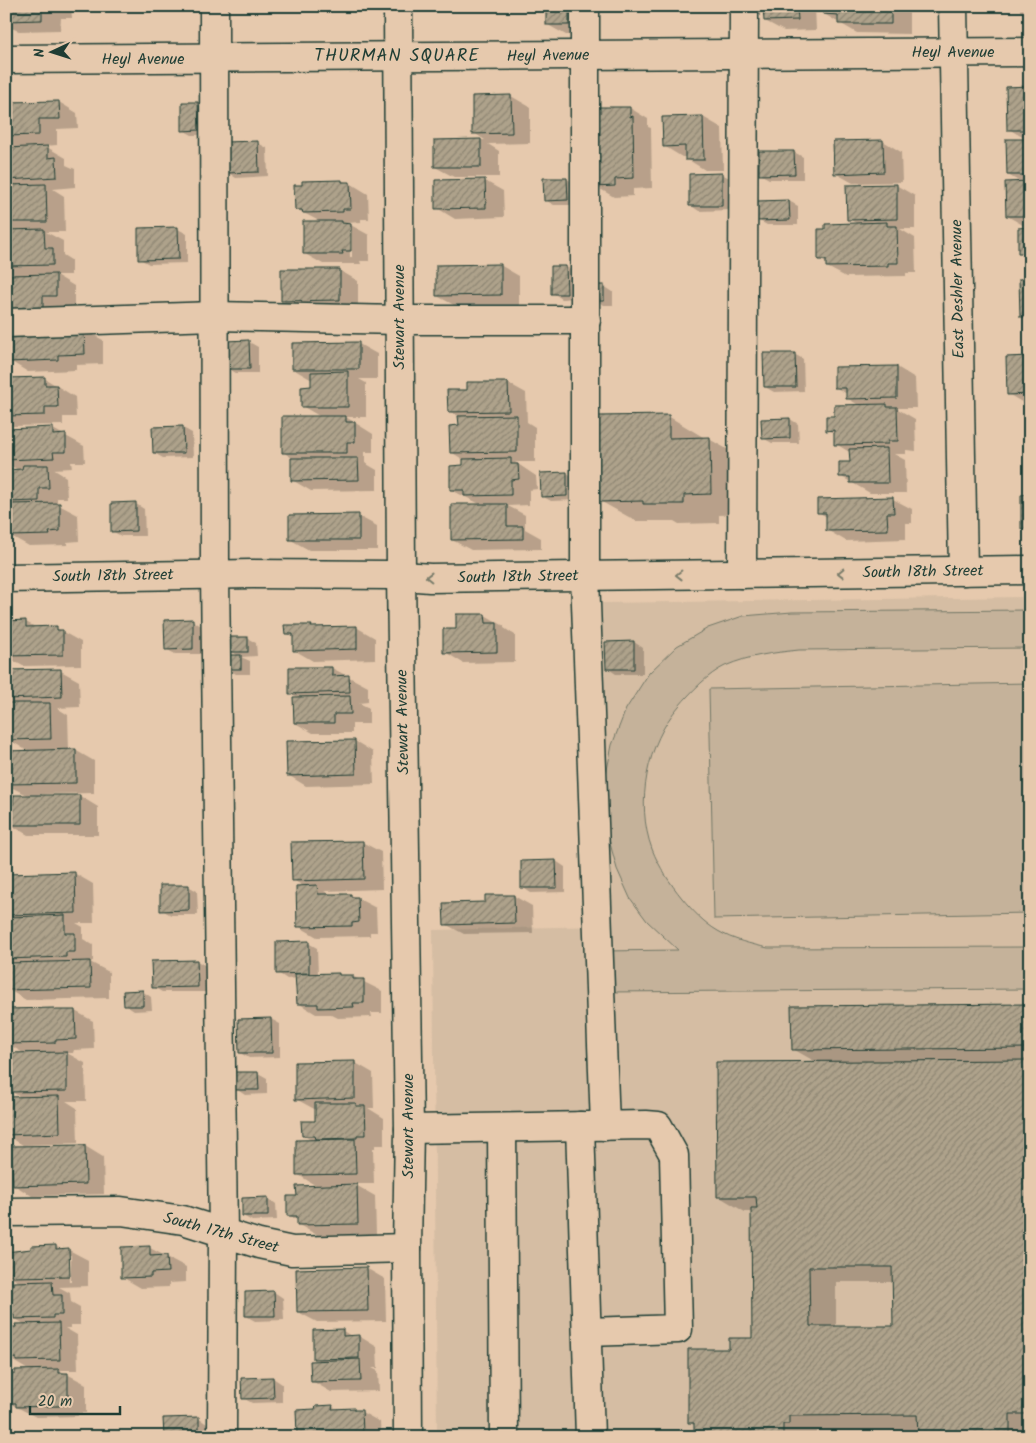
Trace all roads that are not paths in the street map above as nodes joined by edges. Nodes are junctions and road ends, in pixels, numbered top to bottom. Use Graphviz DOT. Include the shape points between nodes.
graph roads {
  1 [pos="214,6"];
  2 [pos="398,6"];
  3 [pos="585,6"];
  4 [pos="744,6"];
  5 [pos="953,6"];
  6 [pos="954,52"];
  7 [pos="1030,52"];
  8 [pos="745,54"];
  9 [pos="586,55"];
  10 [pos="398,57"];
  11 [pos="214,59"];
  12 [pos="6,60"];
  13 [pos="215,316"];
  14 [pos="400,320"];
  15 [pos="586,320"];
  16 [pos="6,323"];
  17 [pos="1030,570"];
  18 [pos="963,572"];
  19 [pos="742,574"];
  20 [pos="215,575"];
  21 [pos="401,576"];
  22 [pos="585,576"];
  23 [pos="6,578"];
  24 [pos="593,1126"];
  25 [pos="502,1128"];
  26 [pos="409,1129"];
  27 [pos="6,1212"];
  28 [pos="223,1232"];
  29 [pos="406,1248"];
  30 [pos="588,1332"];
  31 [pos="222,1437"];
  32 [pos="408,1437"];
  33 [pos="504,1437"];
  34 [pos="590,1437"];
  1 -- 11 [label="street"];
  2 -- 10 [label="street, Stewart Avenue"];
  3 -- 9 [label="street"];
  4 -- 8 [label="street"];
  5 -- 6 [label="street, East Deshler Avenue"];
  6 -- 7 [label="street, Heyl Avenue"];
  6 -- 8 [label="street, Heyl Avenue"];
  6 -- 18 [label="street, East Deshler Avenue"];
  8 -- 9 [label="street, Heyl Avenue"];
  8 -- 19 [label="street"];
  9 -- 10 [label="street, Heyl Avenue"];
  9 -- 15 [label="street"];
  10 -- 11 [label="street, Heyl Avenue"];
  10 -- 14 [label="street, Stewart Avenue"];
  11 -- 12 [label="street, Heyl Avenue"];
  11 -- 13 [label="street"];
  13 -- 14 [label="street"];
  13 -- 16 [label="street"];
  13 -- 20 [label="street"];
  14 -- 15 [label="street"];
  14 -- 21 [label="street, Stewart Avenue"];
  15 -- 22 [label="street"];
  17 -- 18 [label="street, South 18th Street"];
  18 -- 19 [label="street, South 18th Street, one-way"];
  19 -- 22 [label="street, South 18th Street, one-way"];
  20 -- 21 [label="street, South 18th Street"];
  20 -- 23 [label="street, South 18th Street"];
  20 -- 28 [label="street"];
  22 -- 21 [label="street, South 18th Street, one-way"];
  21 -- 26 [label="street, Stewart Avenue"];
  22 -- 24 [label="street"];
  24 -- 25 [label="street"];
  24 -- 30 [label="street"];
  24 -- 30 [label="street" via="658,1126 674,1155 678,1329"];
  25 -- 26 [label="street"];
  25 -- 33 [label="street"];
  26 -- 29 [label="street, Stewart Avenue"];
  27 -- 28 [label="street, South 17th Street" via="121,1211 184,1220"];
  28 -- 29 [label="street, South 17th Street" via="292,1251"];
  28 -- 31 [label="street"];
  29 -- 32 [label="street, Stewart Avenue"];
  30 -- 34 [label="street"];
}
